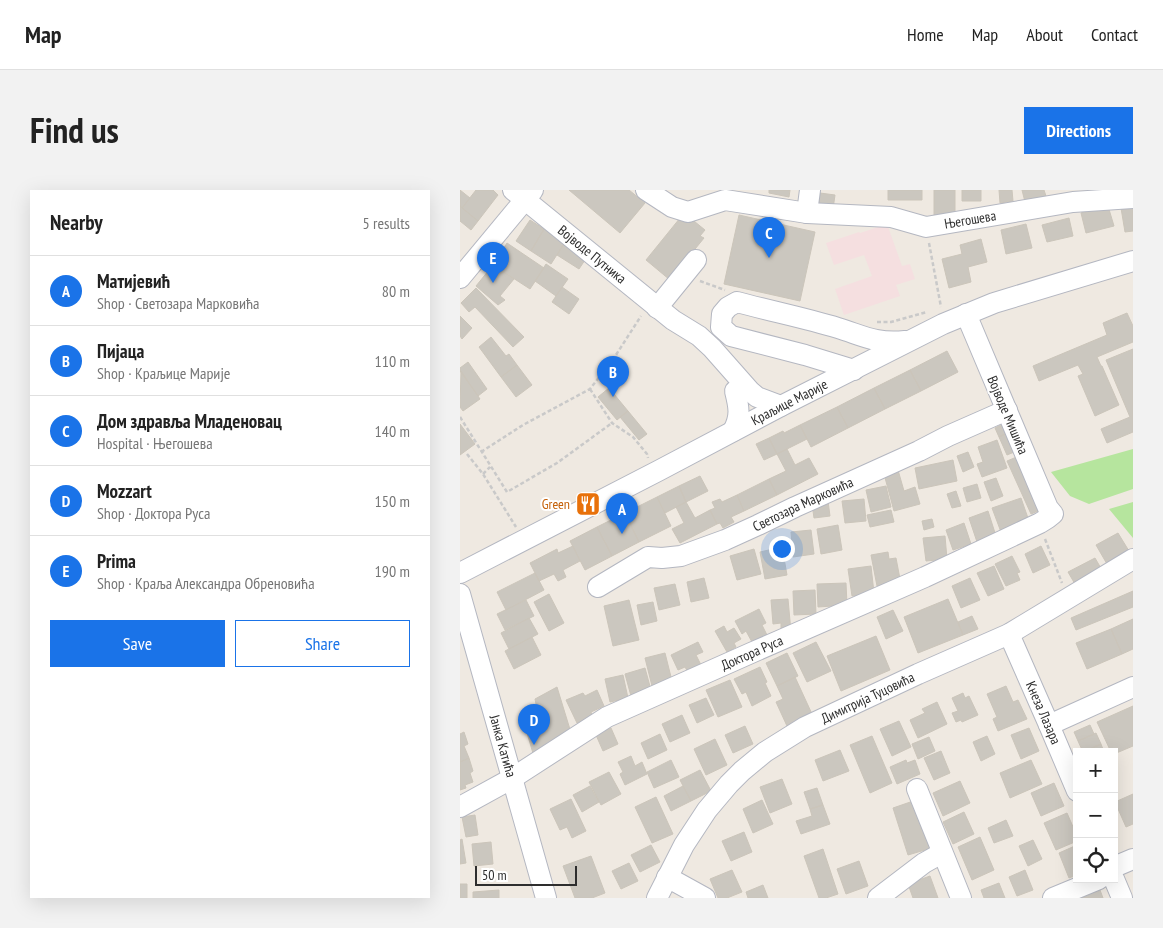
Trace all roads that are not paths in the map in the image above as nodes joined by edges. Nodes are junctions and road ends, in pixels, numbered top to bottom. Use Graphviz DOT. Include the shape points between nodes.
graph roads {
  1 [pos="646,190"];
  2 [pos="810,190"];
  3 [pos="524,193"];
  4 [pos="1133,198"];
  5 [pos="807,214"];
  6 [pos="1133,261"];
  7 [pos="691,267"];
  8 [pos="460,278"];
  9 [pos="660,310"];
  10 [pos="957,310"];
  11 [pos="846,331"];
  12 [pos="912,340"];
  13 [pos="805,355"];
  14 [pos="830,362"];
  15 [pos="856,368"];
  16 [pos="734,391"];
  17 [pos="808,393"];
  18 [pos="775,408"];
  19 [pos="1007,410"];
  20 [pos="734,431"];
  21 [pos="1046,519"];
  22 [pos="1133,559"];
  23 [pos="460,573"];
  24 [pos="598,587"];
  25 [pos="460,594"];
  26 [pos="1009,634"];
  27 [pos="1133,687"];
  28 [pos="1049,725"];
  29 [pos="512,779"];
  30 [pos="1073,782"];
  31 [pos="917,789"];
  32 [pos="460,807"];
  33 [pos="942,853"];
  34 [pos="1133,859"];
  35 [pos="1118,865"];
  36 [pos="667,877"];
  37 [pos="1089,883"];
  38 [pos="1116,883"];
  39 [pos="546,898"];
  40 [pos="657,898"];
  41 [pos="705,898"];
  42 [pos="878,898"];
  43 [pos="961,898"];
  44 [pos="1053,898"];
  45 [pos="1122,898"];
  1 -- 5 [label="street, Његошева" via="672,207 688,212 728,200"];
  2 -- 5 [label="street"];
  3 -- 8 [label="street"];
  3 -- 9 [label="street, Војводе Путника"];
  4 -- 5 [label="street, Његошева" via="1073,202 926,227 891,217"];
  6 -- 10 [label="street, Краљице Марије"];
  7 -- 9 [label="street"];
  9 -- 16 [label="street, Војводе Путника"];
  9 -- 18 [label="street, Војводе Путника" via="698,336 750,391"];
  10 -- 12 [label="street, Краљице Марије" via="943,324"];
  10 -- 19 [label="street, Војводе Мишића"];
  11 -- 12 [label="street" via="880,341"];
  11 -- 13 [label="street" via="737,302 722,314 721,327 731,336"];
  11 -- 14 [label="street" via="844,351 840,358"];
  11 -- 15 [label="street" via="858,342 861,358"];
  12 -- 15 [label="street, Краљице Марије"];
  13 -- 14 [label="street"];
  13 -- 17 [label="street" via="813,368"];
  14 -- 15 [label="street"];
  15 -- 17 [label="street, Краљице Марије"];
  16 -- 18 [label="street, Војводе Путника" via="758,408"];
  16 -- 20 [label="street" via="739,412"];
  17 -- 18 [label="street, Краљице Марије"];
  18 -- 20 [label="street, Краљице Марије"];
  19 -- 21 [label="street, Војводе Мишића" via="1048,508"];
  19 -- 24 [label="street, Светозара Марковића" via="725,540 681,556 648,557"];
  20 -- 23 [label="street, Краљице Марије"];
  21 -- 29 [label="street, Доктора Руса" via="898,589 607,717"];
  22 -- 26 [label="street, Димитрија Туцовића"];
  25 -- 29 [label="street, Јанка Катића"];
  26 -- 28 [label="street, Кнеза Лазара"];
  26 -- 36 [label="street, Димитрија Туцовића" via="805,727 770,748 716,798"];
  27 -- 28 [label="street"];
  28 -- 30 [label="street, Кнеза Лазара"];
  29 -- 32 [label="street, Доктора Руса"];
  29 -- 39 [label="street, Јанка Катића"];
  31 -- 33 [label="street"];
  33 -- 42 [label="street"];
  33 -- 43 [label="street"];
  34 -- 35 [label="street"];
  36 -- 40 [label="street, Димитрија Туцовића"];
  36 -- 41 [label="street"];
  37 -- 44 [label="street"];
  38 -- 45 [label="street"];
}
